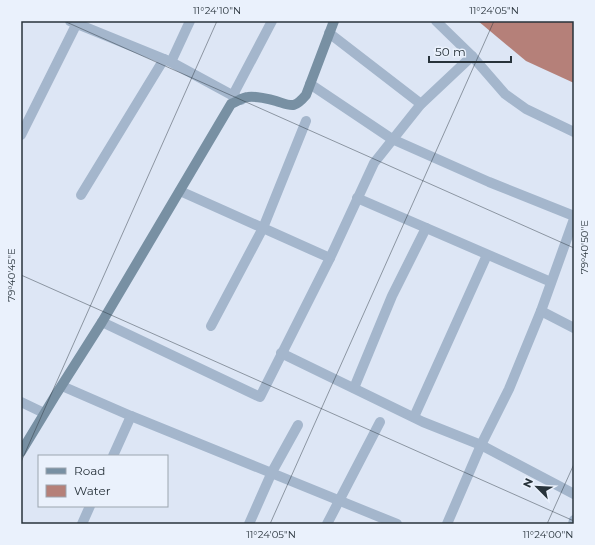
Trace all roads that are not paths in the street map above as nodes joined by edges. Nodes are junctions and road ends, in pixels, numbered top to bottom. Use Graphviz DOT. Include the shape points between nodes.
graph roads {
  1 [pos="190,21"];
  2 [pos="272,21"];
  3 [pos="334,21"];
  4 [pos="436,21"];
  5 [pos="75,22"];
  6 [pos="329,33"];
  7 [pos="472,56"];
  8 [pos="167,60"];
  9 [pos="310,84"];
  10 [pos="237,98"];
  11 [pos="420,104"];
  12 [pos="306,121"];
  13 [pos="574,132"];
  14 [pos="21,135"];
  15 [pos="392,139"];
  16 [pos="180,191"];
  17 [pos="81,195"];
  18 [pos="357,198"];
  19 [pos="574,217"];
  20 [pos="263,228"];
  21 [pos="426,228"];
  22 [pos="487,255"];
  23 [pos="330,258"];
  24 [pos="551,282"];
  25 [pos="541,311"];
  26 [pos="102,322"];
  27 [pos="211,326"];
  28 [pos="574,328"];
  29 [pos="282,353"];
  30 [pos="62,386"];
  31 [pos="354,388"];
  32 [pos="21,402"];
  33 [pos="44,413"];
  34 [pos="131,416"];
  35 [pos="414,417"];
  36 [pos="380,422"];
  37 [pos="298,425"];
  38 [pos="481,445"];
  39 [pos="21,452"];
  40 [pos="113,455"];
  41 [pos="272,472"];
  42 [pos="574,494"];
  43 [pos="340,500"];
  44 [pos="90,507"];
  45 [pos="574,520"];
  46 [pos="82,524"];
  47 [pos="249,524"];
  48 [pos="327,524"];
  49 [pos="397,524"];
  50 [pos="447,524"];
  51 [pos="573,524"];
  1 -- 8 [label="street"];
  2 -- 10 [label="street"];
  3 -- 6 [label="main road"];
  4 -- 7 [label="street"];
  5 -- 8 [label="street"];
  5 -- 14 [label="street"];
  6 -- 9 [label="main road"];
  6 -- 11 [label="street"];
  7 -- 11 [label="street"];
  7 -- 13 [label="street" via="504,94 526,109"];
  8 -- 10 [label="street"];
  8 -- 17 [label="street"];
  9 -- 10 [label="main road" via="301,101 288,106 275,101"];
  9 -- 15 [label="street"];
  10 -- 16 [label="main road"];
  11 -- 15 [label="street"];
  12 -- 20 [label="street"];
  15 -- 18 [label="street" via="374,163"];
  15 -- 19 [label="street"];
  16 -- 20 [label="street"];
  16 -- 26 [label="main road"];
  18 -- 21 [label="street"];
  18 -- 23 [label="street"];
  19 -- 24 [label="street"];
  20 -- 23 [label="street"];
  20 -- 27 [label="street"];
  21 -- 22 [label="street"];
  21 -- 31 [label="street" via="392,296"];
  22 -- 24 [label="street"];
  22 -- 35 [label="street"];
  23 -- 29 [label="street"];
  24 -- 25 [label="street"];
  25 -- 28 [label="street"];
  25 -- 38 [label="street" via="509,389"];
  26 -- 29 [label="street" via="260,397"];
  26 -- 30 [label="main road"];
  29 -- 31 [label="street"];
  30 -- 33 [label="main road"];
  30 -- 34 [label="street"];
  31 -- 35 [label="street"];
  32 -- 33 [label="street"];
  33 -- 39 [label="main road"];
  34 -- 40 [label="street"];
  34 -- 41 [label="street"];
  35 -- 38 [label="street"];
  36 -- 43 [label="street"];
  37 -- 41 [label="street"];
  38 -- 42 [label="street"];
  38 -- 50 [label="street"];
  41 -- 43 [label="street"];
  41 -- 47 [label="street"];
  43 -- 48 [label="street"];
  43 -- 49 [label="street"];
  44 -- 46 [label="street"];
  45 -- 51 [label="street"];
}
